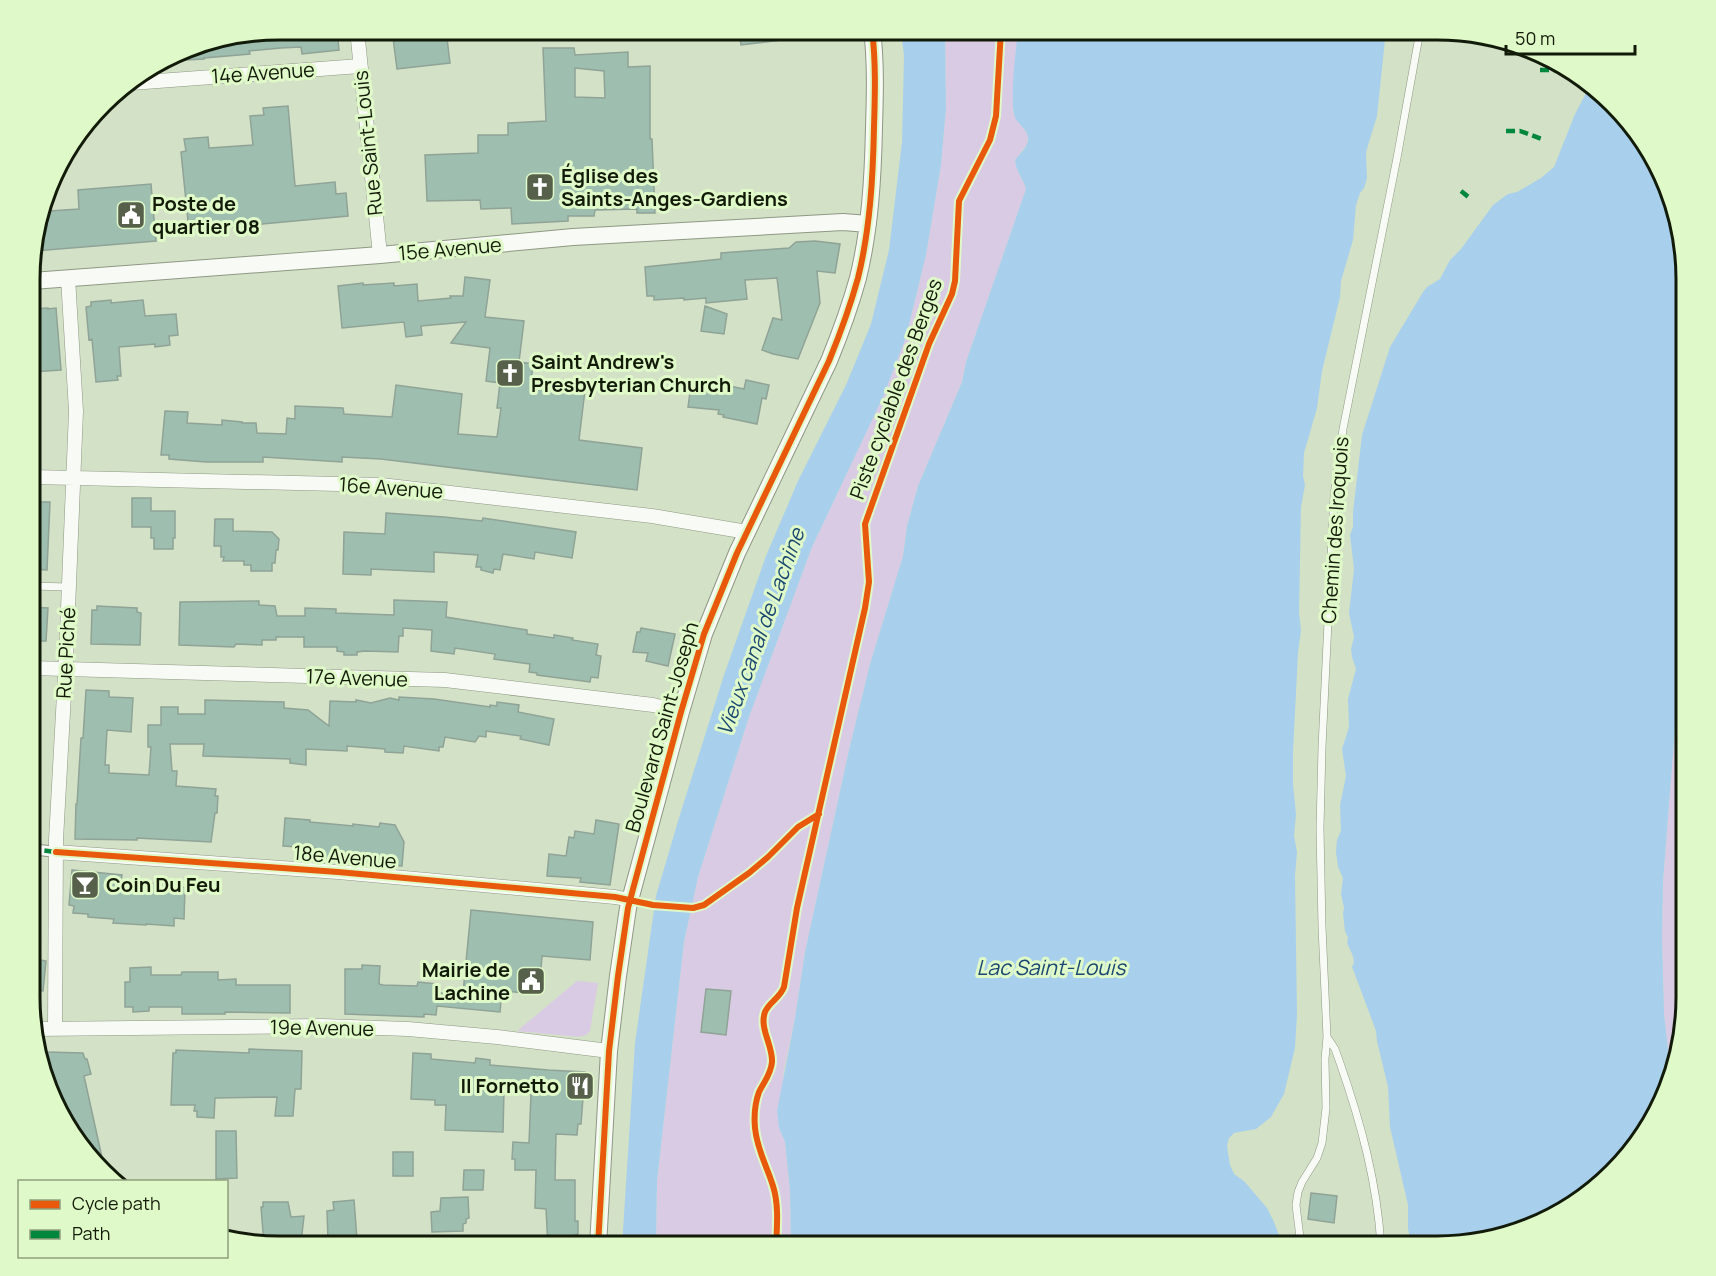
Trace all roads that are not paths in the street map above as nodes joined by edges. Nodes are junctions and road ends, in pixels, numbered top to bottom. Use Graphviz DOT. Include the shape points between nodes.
graph roads {
  1 [pos="358,40"];
  2 [pos="872,40"];
  3 [pos="1418,40"];
  4 [pos="360,66"];
  5 [pos="146,82"];
  6 [pos="868,224"];
  7 [pos="380,255"];
  8 [pos="68,279"];
  9 [pos="40,281"];
  10 [pos="40,477"];
  11 [pos="74,478"];
  12 [pos="747,532"];
  13 [pos="40,586"];
  14 [pos="69,587"];
  15 [pos="40,668"];
  16 [pos="66,669"];
  17 [pos="681,712"];
  18 [pos="40,850"];
  19 [pos="56,852"];
  20 [pos="630,900"];
  21 [pos="56,1028"];
  22 [pos="43,1029"];
  23 [pos="1327,1037"];
  24 [pos="609,1051"];
  25 [pos="599,1236"];
  26 [pos="1300,1236"];
  27 [pos="1380,1236"];
  1 -- 4 [label="street, Rue Saint-Louis"];
  2 -- 6 [label="street, Boulevard Saint-Joseph" via="875,99"];
  3 -- 23 [label="lane, Chemin des Iroquois" via="1343,429 1334,496 1320,828"];
  4 -- 5 [label="street, 14e Avenue"];
  4 -- 7 [label="street, Rue Saint-Louis"];
  6 -- 7 [label="street, 15e Avenue" via="843,222 573,237"];
  6 -- 12 [label="street, Boulevard Saint-Joseph" via="857,280 841,331"];
  7 -- 8 [label="street, 15e Avenue"];
  8 -- 9 [label="street, 15e Avenue"];
  8 -- 11 [label="street, Rue Piché" via="76,411"];
  10 -- 11 [label="street, 16e Avenue"];
  11 -- 12 [label="street, 16e Avenue" via="381,485 652,516"];
  11 -- 14 [label="street, Rue Piché"];
  12 -- 17 [label="street, Boulevard Saint-Joseph" via="704,634"];
  13 -- 14 [label="lane"];
  14 -- 16 [label="street, Rue Piché"];
  15 -- 16 [label="street, 17e Avenue"];
  16 -- 17 [label="street, 17e Avenue" via="445,680 653,705"];
  16 -- 19 [label="street, Rue Piché"];
  17 -- 20 [label="street, Boulevard Saint-Joseph"];
  18 -- 19 [label="street"];
  19 -- 20 [label="street, 18e Avenue" via="338,872"];
  19 -- 21 [label="street, Rue Piché"];
  20 -- 24 [label="street, Boulevard Saint-Joseph"];
  21 -- 22 [label="street, 19e Avenue"];
  21 -- 24 [label="street, 19e Avenue" via="408,1029"];
  23 -- 26 [label="lane, Chemin des Iroquois" via="1325,1127 1317,1158 1298,1192"];
  23 -- 27 [label="lane, Chemin des Iroquois" via="1340,1063 1368,1156"];
  24 -- 25 [label="street, Boulevard Saint-Joseph"];
}
